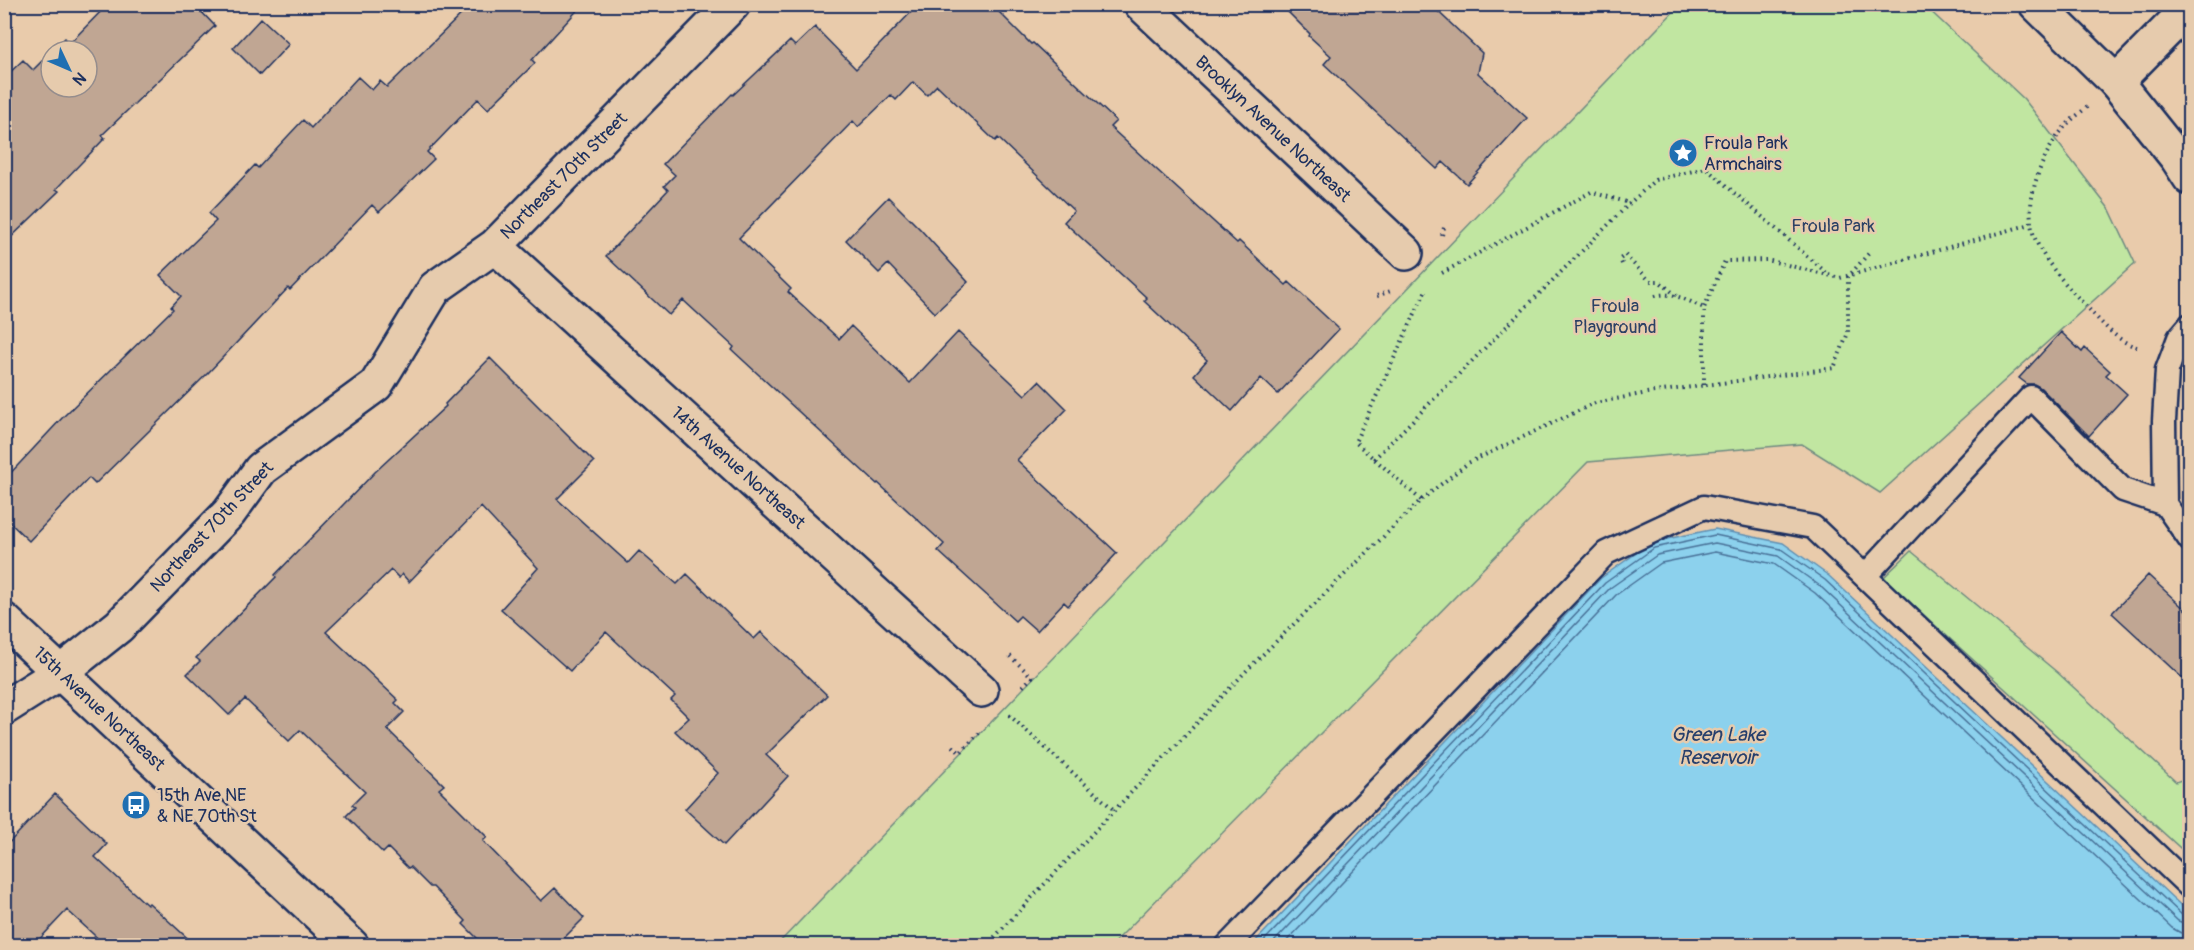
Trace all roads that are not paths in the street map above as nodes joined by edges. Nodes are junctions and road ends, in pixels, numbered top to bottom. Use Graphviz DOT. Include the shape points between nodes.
graph roads {
  1 [pos="733,4"];
  2 [pos="1141,4"];
  3 [pos="2036,4"];
  4 [pos="2190,8"];
  5 [pos="2116,82"];
  6 [pos="2190,178"];
  7 [pos="495,246"];
  8 [pos="1406,253"];
  9 [pos="2190,325"];
  10 [pos="2165,504"];
  11 [pos="2190,540"];
  12 [pos="1865,576"];
  13 [pos="4,620"];
  14 [pos="61,672"];
  15 [pos="991,699"];
  16 [pos="4,708"];
  17 [pos="2190,887"];
  18 [pos="352,945"];
  19 [pos="1227,945"];
  1 -- 7 [label="street, Northeast 70th Street"];
  2 -- 8 [label="street, Brooklyn Avenue Northeast"];
  3 -- 5 [label="street"];
  4 -- 5 [label="street"];
  5 -- 6 [label="street"];
  7 -- 14 [label="street, Northeast 70th Street" via="435,288 376,385 261,469 229,513 119,626"];
  7 -- 15 [label="street, 14th Avenue Northeast"];
  9 -- 10 [label="lane" via="2179,338 2167,370"];
  10 -- 11 [label="lane"];
  10 -- 12 [label="lane" via="2122,490 2031,397"];
  12 -- 17 [label="lane"];
  12 -- 19 [label="lane" via="1813,527 1704,507 1606,553"];
  13 -- 14 [label="street, 15th Avenue Northeast"];
  14 -- 16 [label="street, Northeast 70th Street"];
  14 -- 18 [label="street, 15th Avenue Northeast"];
}
